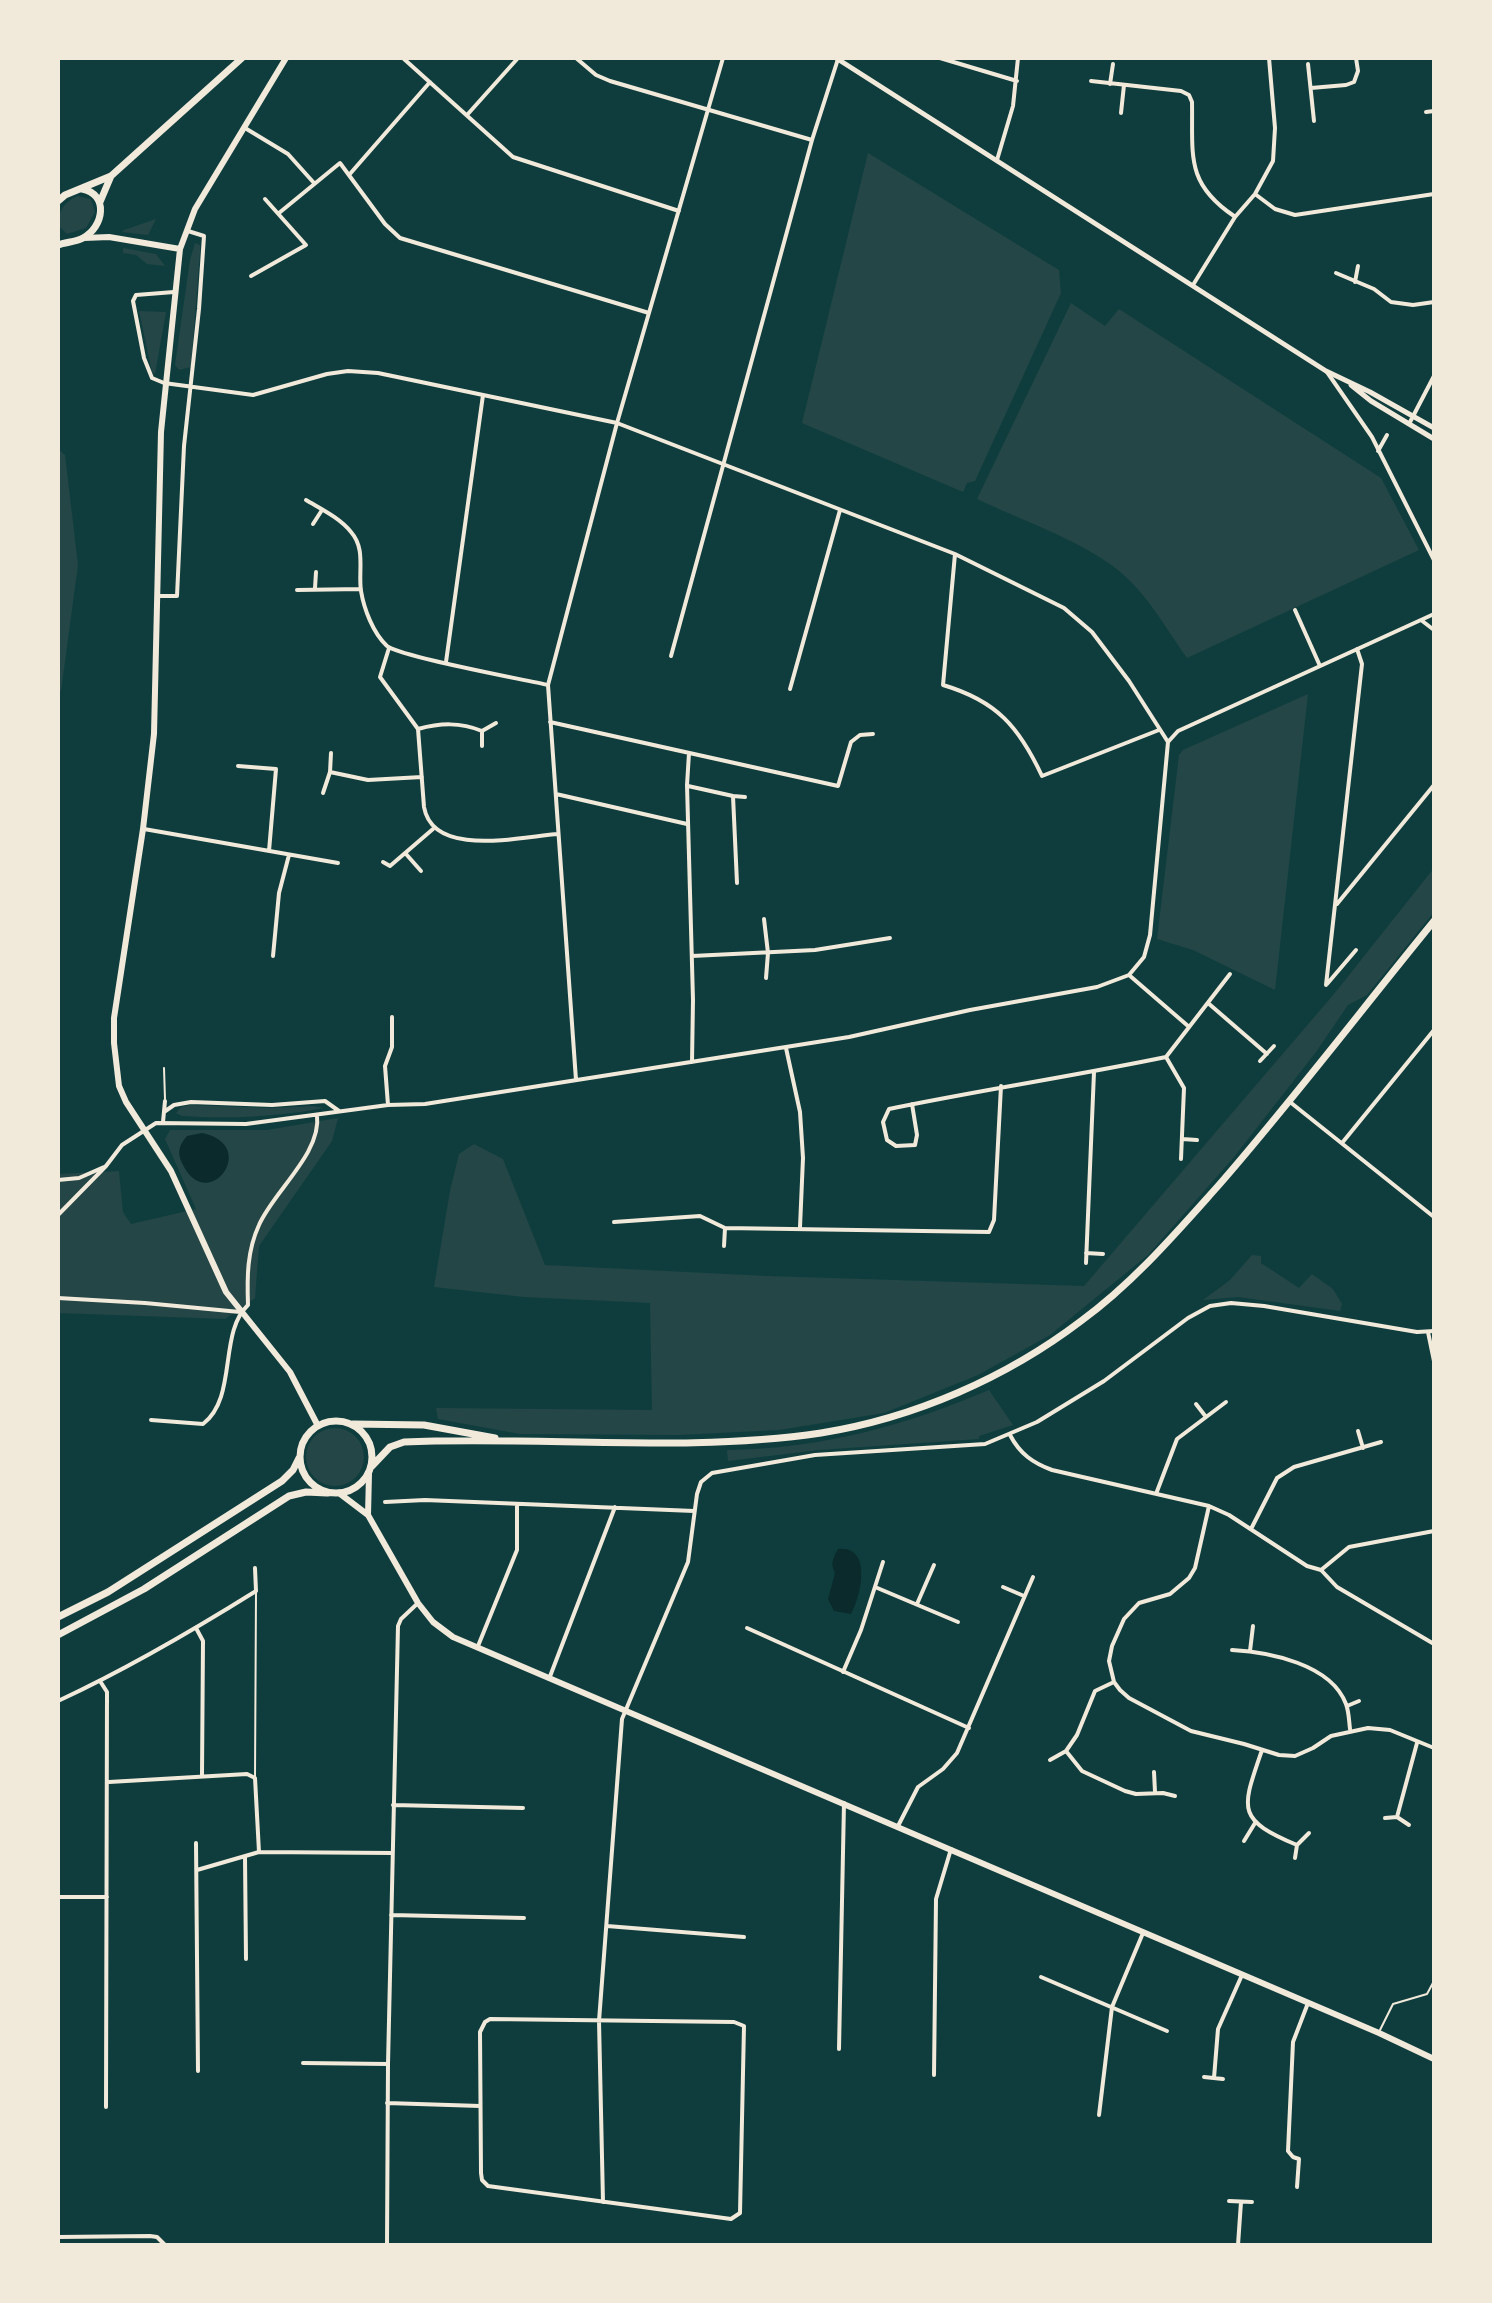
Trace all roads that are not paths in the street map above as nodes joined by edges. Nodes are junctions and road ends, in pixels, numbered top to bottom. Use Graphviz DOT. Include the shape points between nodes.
graph roads {
  1 [pos="242,58"];
  2 [pos="286,58"];
  3 [pos="518,58"];
  4 [pos="576,58"];
  5 [pos="723,58"];
  6 [pos="940,58"];
  7 [pos="1018,58"];
  8 [pos="1269,58"];
  9 [pos="1356,58"];
  10 [pos="404,59"];
  11 [pos="837,59"];
  12 [pos="1113,64"];
  13 [pos="1308,64"];
  14 [pos="1017,81"];
  15 [pos="1091,81"];
  16 [pos="430,82"];
  17 [pos="1110,84"];
  18 [pos="1124,85"];
  19 [pos="1311,88"];
  20 [pos="709,108"];
  21 [pos="1434,111"];
  22 [pos="1426,112"];
  23 [pos="1121,113"];
  24 [pos="467,115"];
  25 [pos="1314,121"];
  26 [pos="245,128"];
  27 [pos="812,140"];
  28 [pos="997,160"];
  29 [pos="349,175"];
  30 [pos="111,176"];
  31 [pos="315,184"];
  32 [pos="82,189"];
  33 [pos="1255,194"];
  34 [pos="1434,194"];
  35 [pos="59,199"];
  36 [pos="265,199"];
  37 [pos="100,202"];
  38 [pos="679,211"];
  39 [pos="279,213"];
  40 [pos="1235,217"];
  41 [pos="99,222"];
  42 [pos="185,231"];
  43 [pos="58,237"];
  44 [pos="109,237"];
  45 [pos="84,238"];
  46 [pos="71,241"];
  47 [pos="58,245"];
  48 [pos="180,249"];
  49 [pos="1358,266"];
  50 [pos="1336,273"];
  51 [pos="251,276"];
  52 [pos="1355,282"];
  53 [pos="1193,285"];
  54 [pos="174,292"];
  55 [pos="1434,302"];
  56 [pos="649,313"];
  57 [pos="1326,371"];
  58 [pos="1434,376"];
  59 [pos="1347,382"];
  60 [pos="164,383"];
  61 [pos="191,387"];
  62 [pos="483,395"];
  63 [pos="1414,417"];
  64 [pos="617,423"];
  65 [pos="1409,424"];
  66 [pos="1434,428"];
  67 [pos="1387,435"];
  68 [pos="1434,439"];
  69 [pos="1378,451"];
  70 [pos="722,463"];
  71 [pos="306,500"];
  72 [pos="840,509"];
  73 [pos="322,510"];
  74 [pos="313,524"];
  75 [pos="955,554"];
  76 [pos="1434,560"];
  77 [pos="316,572"];
  78 [pos="315,588"];
  79 [pos="361,589"];
  80 [pos="297,590"];
  81 [pos="157,596"];
  82 [pos="1295,610"];
  83 [pos="1434,614"];
  84 [pos="1421,620"];
  85 [pos="1434,630"];
  86 [pos="389,648"];
  87 [pos="1357,649"];
  88 [pos="671,656"];
  89 [pos="445,662"];
  90 [pos="1321,667"];
  91 [pos="548,685"];
  92 [pos="790,689"];
  93 [pos="550,722"];
  94 [pos="496,723"];
  95 [pos="418,729"];
  96 [pos="1159,730"];
  97 [pos="482,731"];
  98 [pos="874,734"];
  99 [pos="1168,742"];
  100 [pos="482,746"];
  101 [pos="689,752"];
  102 [pos="331,753"];
  103 [pos="238,766"];
  104 [pos="330,772"];
  105 [pos="422,777"];
  106 [pos="687,785"];
  107 [pos="1434,785"];
  108 [pos="323,793"];
  109 [pos="556,794"];
  110 [pos="733,796"];
  111 [pos="745,797"];
  112 [pos="687,824"];
  113 [pos="143,829"];
  114 [pos="433,829"];
  115 [pos="558,834"];
  116 [pos="269,851"];
  117 [pos="406,854"];
  118 [pos="289,855"];
  119 [pos="383,862"];
  120 [pos="338,863"];
  121 [pos="421,871"];
  122 [pos="737,883"];
  123 [pos="1335,907"];
  124 [pos="764,919"];
  125 [pos="1434,921"];
  126 [pos="890,938"];
  127 [pos="1356,950"];
  128 [pos="768,953"];
  129 [pos="273,956"];
  130 [pos="692,956"];
  131 [pos="1230,974"];
  132 [pos="1129,975"];
  133 [pos="766,978"];
  134 [pos="1208,1003"];
  135 [pos="392,1017"];
  136 [pos="1188,1027"];
  137 [pos="1434,1030"];
  138 [pos="1274,1046"];
  139 [pos="786,1048"];
  140 [pos="1267,1054"];
  141 [pos="1166,1057"];
  142 [pos="1260,1061"];
  143 [pos="692,1062"];
  144 [pos="164,1068"];
  145 [pos="1094,1072"];
  146 [pos="576,1080"];
  147 [pos="1001,1086"];
  148 [pos="165,1101"];
  149 [pos="1290,1102"];
  150 [pos="912,1104"];
  151 [pos="388,1105"];
  152 [pos="339,1111"];
  153 [pos="164,1112"];
  154 [pos="317,1115"];
  155 [pos="163,1122"];
  156 [pos="143,1132"];
  157 [pos="1182,1139"];
  158 [pos="1197,1140"];
  159 [pos="1342,1143"];
  160 [pos="1181,1159"];
  161 [pos="106,1166"];
  162 [pos="58,1180"];
  163 [pos="58,1215"];
  164 [pos="1434,1217"];
  165 [pos="614,1222"];
  166 [pos="800,1227"];
  167 [pos="725,1228"];
  168 [pos="724,1246"];
  169 [pos="1086,1253"];
  170 [pos="1103,1254"];
  171 [pos="1086,1263"];
  172 [pos="58,1298"];
  173 [pos="240,1312"];
  174 [pos="1431,1331"];
  175 [pos="1434,1361"];
  176 [pos="1226,1402"];
  177 [pos="1196,1404"];
  178 [pos="1206,1417"];
  179 [pos="151,1420"];
  180 [pos="317,1424"];
  181 [pos="353,1424"];
  182 [pos="1358,1431"];
  183 [pos="1010,1435"];
  184 [pos="505,1440"];
  185 [pos="1381,1442"];
  186 [pos="1363,1448"];
  187 [pos="299,1458"];
  188 [pos="371,1470"];
  189 [pos="327,1493"];
  190 [pos="339,1493"];
  191 [pos="1156,1494"];
  192 [pos="385,1502"];
  193 [pos="517,1504"];
  194 [pos="1209,1506"];
  195 [pos="615,1507"];
  196 [pos="694,1511"];
  197 [pos="368,1515"];
  198 [pos="1251,1529"];
  199 [pos="1434,1531"];
  200 [pos="883,1562"];
  201 [pos="934,1565"];
  202 [pos="255,1568"];
  203 [pos="1321,1570"];
  204 [pos="1033,1577"];
  205 [pos="875,1587"];
  206 [pos="1003,1587"];
  207 [pos="256,1591"];
  208 [pos="1024,1596"];
  209 [pos="418,1603"];
  210 [pos="917,1604"];
  211 [pos="58,1617"];
  212 [pos="958,1622"];
  213 [pos="1253,1626"];
  214 [pos="196,1628"];
  215 [pos="747,1628"];
  216 [pos="58,1635"];
  217 [pos="1434,1643"];
  218 [pos="477,1649"];
  219 [pos="1232,1650"];
  220 [pos="1250,1651"];
  221 [pos="843,1672"];
  222 [pos="549,1679"];
  223 [pos="100,1681"];
  224 [pos="1114,1682"];
  225 [pos="58,1701"];
  226 [pos="1359,1701"];
  227 [pos="1347,1706"];
  228 [pos="625,1710"];
  229 [pos="969,1728"];
  230 [pos="1350,1730"];
  231 [pos="1417,1743"];
  232 [pos="1434,1748"];
  233 [pos="1262,1750"];
  234 [pos="1066,1751"];
  235 [pos="1050,1760"];
  236 [pos="1154,1772"];
  237 [pos="202,1775"];
  238 [pos="255,1778"];
  239 [pos="108,1782"];
  240 [pos="1155,1792"];
  241 [pos="1175,1796"];
  242 [pos="844,1803"];
  243 [pos="393,1805"];
  244 [pos="523,1808"];
  245 [pos="1397,1817"];
  246 [pos="1385,1818"];
  247 [pos="1255,1823"];
  248 [pos="1409,1825"];
  249 [pos="898,1826"];
  250 [pos="1309,1833"];
  251 [pos="1244,1841"];
  252 [pos="196,1843"];
  253 [pos="1297,1845"];
  254 [pos="951,1849"];
  255 [pos="259,1852"];
  256 [pos="392,1853"];
  257 [pos="245,1857"];
  258 [pos="1295,1858"];
  259 [pos="197,1870"];
  260 [pos="58,1897"];
  261 [pos="107,1897"];
  262 [pos="391,1915"];
  263 [pos="524,1918"];
  264 [pos="606,1926"];
  265 [pos="1143,1933"];
  266 [pos="744,1937"];
  267 [pos="246,1959"];
  268 [pos="1242,1975"];
  269 [pos="1041,1977"];
  270 [pos="1434,1981"];
  271 [pos="1308,2003"];
  272 [pos="1112,2007"];
  273 [pos="599,2021"];
  274 [pos="1167,2031"];
  275 [pos="1379,2033"];
  276 [pos="839,2049"];
  277 [pos="1434,2059"];
  278 [pos="303,2063"];
  279 [pos="388,2064"];
  280 [pos="198,2071"];
  281 [pos="934,2075"];
  282 [pos="1204,2077"];
  283 [pos="1214,2078"];
  284 [pos="1223,2079"];
  285 [pos="387,2103"];
  286 [pos="480,2106"];
  287 [pos="106,2107"];
  288 [pos="1099,2115"];
  289 [pos="1297,2187"];
  290 [pos="1229,2201"];
  291 [pos="603,2202"];
  292 [pos="1241,2202"];
  293 [pos="1252,2202"];
  294 [pos="58,2237"];
  295 [pos="165,2245"];
  296 [pos="387,2245"];
  297 [pos="1238,2245"];
  1 -- 30 [label="main road"];
  2 -- 26 [label="main road"];
  3 -- 24 [label="street"];
  4 -- 20 [label="street" via="610,81"];
  5 -- 20 [label="street"];
  6 -- 14 [label="street"];
  7 -- 14 [label="street"];
  8 -- 33 [label="street" via="1276,147"];
  9 -- 19 [label="street" via="1354,82"];
  10 -- 16 [label="street"];
  11 -- 27 [label="street"];
  11 -- 28 [label="street"];
  12 -- 17 [label="street"];
  13 -- 19 [label="street"];
  14 -- 28 [label="street"];
  15 -- 17 [label="street"];
  16 -- 24 [label="street"];
  16 -- 29 [label="street"];
  17 -- 18 [label="street"];
  18 -- 23 [label="street"];
  18 -- 40 [label="street" via="1189,95 1194,167 1214,202"];
  19 -- 25 [label="street"];
  20 -- 27 [label="street"];
  20 -- 38 [label="street"];
  21 -- 22 [label="street"];
  24 -- 38 [label="street" via="513,157"];
  26 -- 31 [label="street" via="288,154"];
  26 -- 42 [label="main road"];
  27 -- 70 [label="street"];
  28 -- 53 [label="street"];
  29 -- 31 [label="street" via="340,163"];
  29 -- 56 [label="street" via="400,238"];
  30 -- 32 [label="main road"];
  30 -- 37 [label="main road"];
  31 -- 39 [label="street"];
  32 -- 35 [label="main road"];
  32 -- 37 [label="main road" via="96,194"];
  33 -- 34 [label="street" via="1295,215"];
  33 -- 40 [label="street"];
  36 -- 39 [label="street"];
  37 -- 41 [label="main road"];
  38 -- 56 [label="street"];
  39 -- 51 [label="street" via="306,245"];
  40 -- 53 [label="street"];
  41 -- 44 [label="main road"];
  41 -- 45 [label="main road"];
  42 -- 48 [label="main road"];
  42 -- 61 [label="street" via="204,236"];
  43 -- 46 [label="main road"];
  44 -- 45 [label="main road"];
  44 -- 48 [label="main road"];
  45 -- 46 [label="main road"];
  46 -- 47 [label="main road"];
  48 -- 54 [label="main road"];
  49 -- 52 [label="street"];
  50 -- 52 [label="street"];
  52 -- 55 [label="street" via="1391,302"];
  53 -- 57 [label="street"];
  54 -- 60 [label="main road"];
  54 -- 60 [label="street" via="142,293 133,301 147,371"];
  56 -- 64 [label="street"];
  57 -- 59 [label="street"];
  57 -- 69 [label="street"];
  58 -- 63 [label="street"];
  59 -- 63 [label="street"];
  59 -- 65 [label="street"];
  60 -- 61 [label="street"];
  60 -- 81 [label="main road"];
  61 -- 62 [label="street" via="253,395 348,371"];
  61 -- 81 [label="street" via="177,596"];
  62 -- 64 [label="street"];
  62 -- 89 [label="street"];
  63 -- 65 [label="street"];
  63 -- 66 [label="street"];
  64 -- 70 [label="street"];
  64 -- 91 [label="street"];
  65 -- 68 [label="street"];
  67 -- 69 [label="street"];
  69 -- 76 [label="street"];
  70 -- 72 [label="street"];
  70 -- 88 [label="street"];
  71 -- 73 [label="street"];
  72 -- 75 [label="street"];
  72 -- 92 [label="street"];
  73 -- 74 [label="street"];
  73 -- 79 [label="street" via="352,533 359,548"];
  75 -- 96 [label="street" via="1064,608 1092,632"];
  75 -- 96 [label="street" via="943,685 987,703 1013,725 1042,776"];
  77 -- 78 [label="street"];
  78 -- 79 [label="street"];
  78 -- 80 [label="street"];
  79 -- 86 [label="street" via="372,625"];
  81 -- 113 [label="main road" via="154,734"];
  82 -- 90 [label="street"];
  83 -- 84 [label="street"];
  84 -- 85 [label="street"];
  84 -- 87 [label="street"];
  86 -- 89 [label="street"];
  86 -- 95 [label="street" via="380,677"];
  87 -- 90 [label="street"];
  87 -- 123 [label="street" via="1362,664"];
  89 -- 91 [label="street"];
  90 -- 99 [label="street" via="1178,731"];
  91 -- 93 [label="street"];
  93 -- 101 [label="street"];
  93 -- 109 [label="street"];
  94 -- 97 [label="street"];
  95 -- 97 [label="street" via="440,723"];
  95 -- 105 [label="street"];
  96 -- 99 [label="street"];
  97 -- 100 [label="street"];
  98 -- 101 [label="street" via="851,742 838,786"];
  99 -- 132 [label="street" via="1150,935 1144,957"];
  101 -- 106 [label="street"];
  102 -- 104 [label="street"];
  103 -- 116 [label="street" via="276,769"];
  104 -- 105 [label="street" via="368,780"];
  104 -- 108 [label="street"];
  105 -- 114 [label="street" via="426,816"];
  106 -- 110 [label="street"];
  106 -- 112 [label="street"];
  107 -- 123 [label="street"];
  109 -- 112 [label="street"];
  109 -- 115 [label="street"];
  110 -- 111 [label="street"];
  110 -- 122 [label="street"];
  112 -- 130 [label="street"];
  113 -- 116 [label="street"];
  113 -- 156 [label="main road" via="114,1043 119,1086"];
  114 -- 115 [label="street" via="465,841"];
  114 -- 117 [label="street"];
  115 -- 146 [label="street"];
  116 -- 118 [label="street"];
  117 -- 119 [label="street" via="390,866"];
  117 -- 121 [label="street"];
  118 -- 120 [label="street"];
  118 -- 129 [label="street"];
  123 -- 127 [label="street" via="1327,986"];
  124 -- 128 [label="street"];
  125 -- 149 [label="main road"];
  126 -- 128 [label="street"];
  128 -- 130 [label="street"];
  128 -- 133 [label="street"];
  130 -- 143 [label="street"];
  131 -- 134 [label="street"];
  132 -- 136 [label="street"];
  132 -- 139 [label="street" via="1097,987"];
  134 -- 136 [label="street"];
  134 -- 140 [label="street"];
  135 -- 151 [label="street" via="392,1047 385,1066"];
  136 -- 141 [label="street"];
  137 -- 159 [label="street"];
  138 -- 140 [label="street"];
  139 -- 143 [label="street"];
  139 -- 166 [label="street" via="800,1112"];
  140 -- 142 [label="street"];
  141 -- 145 [label="street"];
  141 -- 157 [label="street" via="1183,1084"];
  143 -- 146 [label="street"];
  144 -- 148 [label="lane"];
  145 -- 147 [label="street"];
  145 -- 169 [label="street"];
  146 -- 151 [label="street" via="464,1099"];
  147 -- 150 [label="street"];
  147 -- 166 [label="street" via="994,1220 989,1232"];
  148 -- 153 [label="street"];
  149 -- 159 [label="street"];
  149 -- 184 [label="main road" via="1174,1235 1108,1300 1042,1348 947,1397 863,1425 767,1438"];
  150 -- 150 [label="street" via="889,1109 883,1122 887,1140 896,1146 915,1145"];
  151 -- 152 [label="street"];
  152 -- 153 [label="street" via="325,1101 191,1102"];
  152 -- 154 [label="street"];
  153 -- 155 [label="street"];
  154 -- 155 [label="street" via="246,1124"];
  154 -- 173 [label="street" via="319,1125 304,1156 259,1224 246,1265 248,1305"];
  155 -- 156 [label="street"];
  156 -- 161 [label="street" via="122,1145"];
  156 -- 173 [label="main road" via="171,1171"];
  157 -- 158 [label="street"];
  157 -- 160 [label="street"];
  159 -- 164 [label="street"];
  161 -- 162 [label="street"];
  161 -- 163 [label="street"];
  165 -- 167 [label="street" via="700,1216"];
  166 -- 167 [label="street"];
  167 -- 168 [label="street"];
  169 -- 170 [label="street"];
  169 -- 171 [label="street"];
  172 -- 173 [label="street"];
  173 -- 179 [label="street" via="223,1388 210,1419 203,1424"];
  173 -- 180 [label="main road" via="290,1372"];
  174 -- 175 [label="street"];
  174 -- 183 [label="street" via="1264,1306 1210,1306 1104,1381"];
  176 -- 178 [label="street"];
  177 -- 178 [label="street"];
  178 -- 191 [label="street" via="1177,1439"];
  180 -- 181 [label="main road"];
  180 -- 187 [label="main road" via="308,1432"];
  181 -- 184 [label="main road" via="424,1425"];
  181 -- 188 [label="main road" via="369,1441"];
  182 -- 186 [label="street"];
  183 -- 191 [label="street" via="1020,1451 1041,1466"];
  183 -- 196 [label="street" via="985,1444 815,1455 712,1473 701,1482"];
  184 -- 188 [label="main road" via="404,1442 390,1447"];
  185 -- 186 [label="street"];
  186 -- 198 [label="street" via="1282,1473"];
  187 -- 189 [label="main road" via="307,1478"];
  187 -- 211 [label="main road" via="282,1481 108,1592"];
  188 -- 190 [label="main road" via="360,1484"];
  188 -- 197 [label="main road"];
  189 -- 190 [label="main road"];
  189 -- 216 [label="main road" via="289,1496 144,1589"];
  190 -- 197 [label="main road"];
  191 -- 194 [label="street"];
  192 -- 193 [label="street"];
  193 -- 195 [label="street"];
  193 -- 218 [label="street" via="517,1550"];
  194 -- 198 [label="street"];
  194 -- 224 [label="street" via="1189,1578 1170,1594 1139,1603 1124,1619 1110,1653"];
  195 -- 196 [label="street"];
  195 -- 222 [label="street"];
  196 -- 228 [label="street" via="688,1562"];
  197 -- 209 [label="main road"];
  198 -- 203 [label="street"];
  199 -- 203 [label="street" via="1349,1547"];
  200 -- 205 [label="street"];
  201 -- 210 [label="street"];
  202 -- 207 [label="street"];
  203 -- 217 [label="street" via="1337,1587"];
  204 -- 208 [label="street"];
  205 -- 210 [label="street"];
  205 -- 221 [label="street"];
  206 -- 208 [label="street"];
  207 -- 214 [label="street"];
  207 -- 238 [label="lane"];
  208 -- 229 [label="street"];
  209 -- 218 [label="main road" via="445,1632"];
  209 -- 243 [label="street" via="398,1626"];
  210 -- 212 [label="street"];
  213 -- 220 [label="street"];
  214 -- 223 [label="street"];
  214 -- 237 [label="street" via="203,1641"];
  215 -- 221 [label="street"];
  218 -- 222 [label="main road"];
  219 -- 220 [label="street"];
  220 -- 227 [label="street" via="1316,1672 1334,1685"];
  221 -- 229 [label="street"];
  222 -- 228 [label="main road"];
  223 -- 225 [label="street"];
  223 -- 239 [label="street" via="107,1692"];
  224 -- 233 [label="street" via="1129,1698 1191,1731"];
  224 -- 234 [label="street" via="1095,1691"];
  226 -- 227 [label="street"];
  227 -- 230 [label="street"];
  228 -- 242 [label="main road"];
  228 -- 264 [label="street"];
  229 -- 249 [label="street" via="951,1761 913,1794"];
  230 -- 231 [label="street" via="1390,1730"];
  230 -- 233 [label="street" via="1295,1756"];
  231 -- 232 [label="street"];
  231 -- 245 [label="street"];
  233 -- 247 [label="street" via="1247,1801"];
  234 -- 235 [label="street"];
  234 -- 240 [label="street" via="1088,1775 1136,1794"];
  236 -- 240 [label="street"];
  237 -- 238 [label="street"];
  237 -- 239 [label="street"];
  238 -- 255 [label="street"];
  239 -- 261 [label="street"];
  240 -- 241 [label="street"];
  242 -- 249 [label="main road"];
  242 -- 276 [label="street"];
  243 -- 244 [label="street"];
  243 -- 256 [label="street"];
  245 -- 246 [label="street"];
  245 -- 248 [label="street"];
  247 -- 251 [label="street"];
  247 -- 253 [label="street"];
  249 -- 254 [label="main road"];
  250 -- 253 [label="street"];
  252 -- 259 [label="street"];
  253 -- 258 [label="street"];
  254 -- 265 [label="main road"];
  254 -- 281 [label="street" via="936,1899"];
  255 -- 256 [label="street"];
  255 -- 257 [label="street"];
  256 -- 262 [label="street"];
  257 -- 259 [label="street"];
  257 -- 267 [label="street"];
  259 -- 280 [label="street"];
  260 -- 261 [label="street"];
  261 -- 287 [label="street"];
  262 -- 263 [label="street"];
  262 -- 279 [label="street"];
  264 -- 266 [label="street"];
  264 -- 273 [label="street"];
  265 -- 268 [label="main road"];
  265 -- 272 [label="street"];
  268 -- 271 [label="main road"];
  268 -- 283 [label="street" via="1218,2029"];
  269 -- 272 [label="street"];
  270 -- 275 [label="lane" via="1427,1994 1393,2004"];
  271 -- 275 [label="main road"];
  271 -- 289 [label="street" via="1293,2042 1288,2151 1299,2159"];
  272 -- 274 [label="street"];
  272 -- 288 [label="street"];
  273 -- 286 [label="street" via="485,2022 480,2032"];
  273 -- 291 [label="street"];
  273 -- 291 [label="street" via="734,2022 745,2031 740,2213 731,2219"];
  275 -- 277 [label="main road"];
  278 -- 279 [label="street"];
  279 -- 285 [label="street"];
  282 -- 283 [label="street"];
  283 -- 284 [label="street"];
  285 -- 286 [label="street"];
  285 -- 296 [label="street"];
  286 -- 291 [label="street" via="482,2180 494,2188"];
  290 -- 292 [label="street"];
  292 -- 293 [label="street"];
  292 -- 297 [label="street"];
  294 -- 295 [label="street" via="150,2236"];
}
